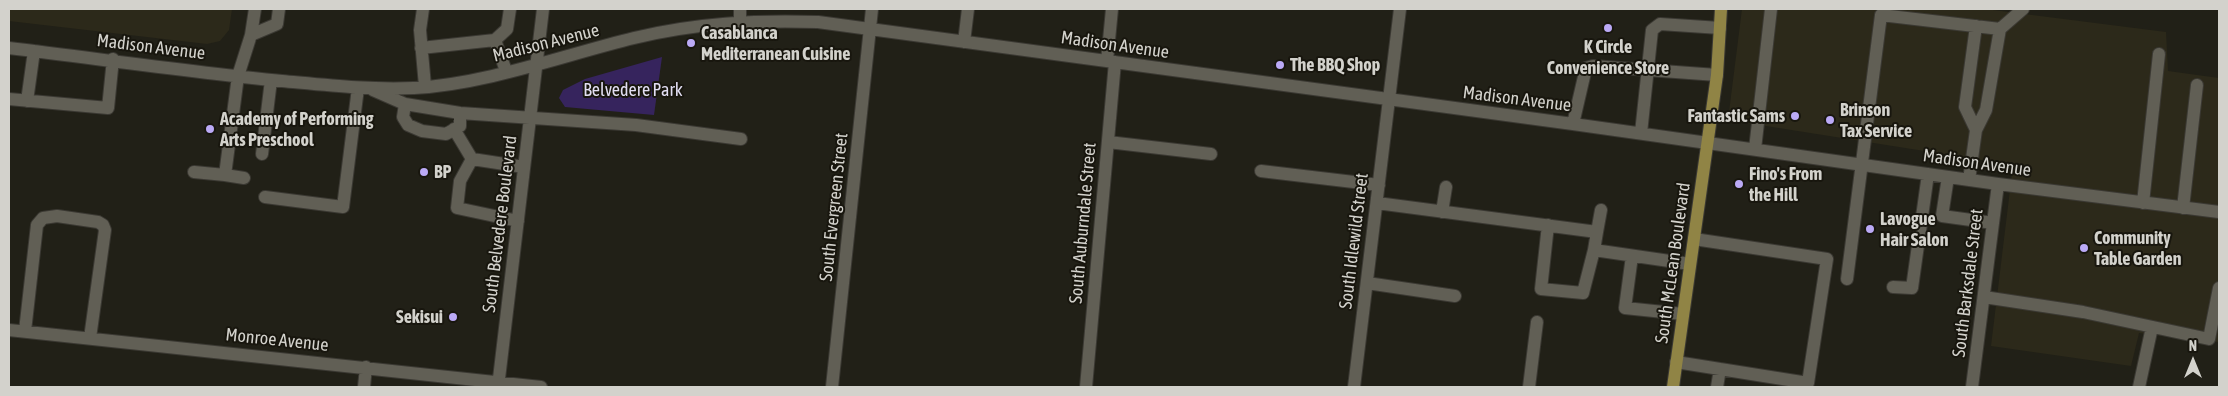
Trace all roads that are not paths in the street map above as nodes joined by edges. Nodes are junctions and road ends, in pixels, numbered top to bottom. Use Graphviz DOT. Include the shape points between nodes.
graph roads {
  1 [pos="255,9"];
  2 [pos="279,9"];
  3 [pos="423,9"];
  4 [pos="510,9"];
  5 [pos="543,9"];
  6 [pos="872,9"];
  7 [pos="968,9"];
  8 [pos="1112,9"];
  9 [pos="1400,9"];
  10 [pos="1721,9"];
  11 [pos="1771,9"];
  12 [pos="2023,9"];
  13 [pos="740,15"];
  14 [pos="1976,26"];
  15 [pos="1720,28"];
  16 [pos="870,29"];
  17 [pos="2000,29"];
  18 [pos="251,35"];
  19 [pos="495,40"];
  20 [pos="964,42"];
  21 [pos="9,48"];
  22 [pos="421,48"];
  23 [pos="34,51"];
  24 [pos="2159,54"];
  25 [pos="113,59"];
  26 [pos="1111,62"];
  27 [pos="537,64"];
  28 [pos="1646,69"];
  29 [pos="506,71"];
  30 [pos="1716,75"];
  31 [pos="238,76"];
  32 [pos="271,80"];
  33 [pos="2197,85"];
  34 [pos="424,86"];
  35 [pos="364,88"];
  36 [pos="9,99"];
  37 [pos="1388,100"];
  38 [pos="26,101"];
  39 [pos="405,104"];
  40 [pos="460,113"];
  41 [pos="530,117"];
  42 [pos="1573,124"];
  43 [pos="454,129"];
  44 [pos="1976,130"];
  45 [pos="1640,133"];
  46 [pos="741,139"];
  47 [pos="1108,142"];
  48 [pos="1707,144"];
  49 [pos="1755,149"];
  50 [pos="262,154"];
  51 [pos="1211,154"];
  52 [pos="472,159"];
  53 [pos="1861,164"];
  54 [pos="524,168"];
  55 [pos="194,172"];
  56 [pos="1261,172"];
  57 [pos="1928,174"];
  58 [pos="225,175"];
  59 [pos="1948,177"];
  60 [pos="244,178"];
  61 [pos="1969,180"];
  62 [pos="1379,184"];
  63 [pos="1998,184"];
  64 [pos="1446,187"];
  65 [pos="265,196"];
  66 [pos="2142,203"];
  67 [pos="1376,204"];
  68 [pos="2184,208"];
  69 [pos="1601,210"];
  70 [pos="1442,212"];
  71 [pos="2219,212"];
  72 [pos="518,221"];
  73 [pos="1993,223"];
  74 [pos="1548,225"];
  75 [pos="1597,232"];
  76 [pos="1694,239"];
  77 [pos="1594,250"];
  78 [pos="1632,256"];
  79 [pos="1690,264"];
  80 [pos="1846,279"];
  81 [pos="1367,283"];
  82 [pos="1893,287"];
  83 [pos="2219,288"];
  84 [pos="1455,296"];
  85 [pos="1984,297"];
  86 [pos="1683,314"];
  87 [pos="1537,322"];
  88 [pos="2152,327"];
  89 [pos="9,330"];
  90 [pos="25,331"];
  91 [pos="90,338"];
  92 [pos="2214,340"];
  93 [pos="1676,362"];
  94 [pos="366,367"];
  95 [pos="1720,369"];
  96 [pos="444,381"];
  97 [pos="1761,381"];
  98 [pos="498,385"];
  99 [pos="1807,385"];
  100 [pos="364,387"];
  101 [pos="542,387"];
  102 [pos="832,387"];
  103 [pos="1086,387"];
  104 [pos="1354,387"];
  105 [pos="1531,387"];
  106 [pos="1673,387"];
  107 [pos="1717,387"];
  108 [pos="1972,387"];
  109 [pos="2139,387"];
  1 -- 18 [label="street"];
  2 -- 18 [label="street" via="276,24"];
  3 -- 22 [label="street"];
  4 -- 19 [label="street" via="508,29"];
  5 -- 27 [label="street, South Belvedere Boulevard"];
  6 -- 16 [label="street, South Evergreen Street"];
  7 -- 20 [label="street"];
  8 -- 26 [label="street, South Auburndale Street"];
  9 -- 37 [label="street, South Idlewild Street"];
  10 -- 15 [label="main road, South McLean Boulevard"];
  11 -- 49 [label="street"];
  12 -- 17 [label="street"];
  13 -- 16 [label="street, Madison Avenue"];
  13 -- 27 [label="street, Madison Avenue"];
  14 -- 17 [label="street"];
  14 -- 44 [label="street" via="1965,107"];
  14 -- 53 [label="street" via="1881,14"];
  15 -- 28 [label="street" via="1660,24 1652,30"];
  15 -- 30 [label="main road, South McLean Boulevard"];
  16 -- 20 [label="street, Madison Avenue"];
  16 -- 102 [label="street, South Evergreen Street"];
  17 -- 44 [label="street" via="1986,110"];
  18 -- 31 [label="street"];
  19 -- 22 [label="street"];
  19 -- 29 [label="street"];
  20 -- 26 [label="street, Madison Avenue"];
  21 -- 23 [label="street, Madison Avenue"];
  22 -- 34 [label="street"];
  23 -- 25 [label="street, Madison Avenue"];
  23 -- 38 [label="street"];
  24 -- 66 [label="street"];
  25 -- 31 [label="street, Madison Avenue"];
  25 -- 38 [label="street" via="108,108"];
  26 -- 37 [label="street, Madison Avenue"];
  26 -- 47 [label="street, South Auburndale Street"];
  27 -- 29 [label="street, Madison Avenue"];
  27 -- 41 [label="street, South Belvedere Boulevard"];
  28 -- 30 [label="street"];
  28 -- 42 [label="street" via="1586,68"];
  28 -- 45 [label="street"];
  29 -- 34 [label="street, Madison Avenue"];
  30 -- 48 [label="main road, South McLean Boulevard"];
  31 -- 32 [label="street, Madison Avenue"];
  31 -- 58 [label="street"];
  32 -- 35 [label="street, Madison Avenue"];
  32 -- 50 [label="street"];
  33 -- 68 [label="street"];
  34 -- 35 [label="street, Madison Avenue"];
  35 -- 39 [label="street"];
  35 -- 65 [label="street" via="343,207"];
  36 -- 38 [label="street"];
  37 -- 42 [label="street, Madison Avenue"];
  37 -- 62 [label="street, South Idlewild Street"];
  39 -- 40 [label="street"];
  39 -- 43 [label="street" via="403,117 408,125 422,131 446,134"];
  40 -- 41 [label="street"];
  40 -- 43 [label="street" via="460,126"];
  41 -- 46 [label="street" via="636,125"];
  41 -- 54 [label="street, South Belvedere Boulevard"];
  42 -- 45 [label="street, Madison Avenue"];
  43 -- 52 [label="street"];
  44 -- 61 [label="street"];
  45 -- 48 [label="street, Madison Avenue"];
  47 -- 51 [label="street"];
  47 -- 103 [label="street, South Auburndale Street"];
  48 -- 49 [label="street, Madison Avenue"];
  48 -- 76 [label="main road, South McLean Boulevard"];
  49 -- 53 [label="street, Madison Avenue"];
  52 -- 54 [label="street"];
  52 -- 72 [label="street" via="460,181 457,208"];
  53 -- 57 [label="street, Madison Avenue"];
  53 -- 80 [label="street"];
  54 -- 72 [label="street, South Belvedere Boulevard"];
  55 -- 58 [label="street"];
  56 -- 62 [label="street"];
  57 -- 59 [label="street, Madison Avenue"];
  57 -- 82 [label="street" via="1912,288"];
  58 -- 60 [label="street"];
  59 -- 61 [label="street, Madison Avenue"];
  59 -- 73 [label="street" via="1942,216"];
  61 -- 63 [label="street, Madison Avenue"];
  62 -- 67 [label="street, South Idlewild Street"];
  63 -- 66 [label="street, Madison Avenue"];
  63 -- 73 [label="street, South Barksdale Street"];
  64 -- 70 [label="street"];
  66 -- 68 [label="street, Madison Avenue"];
  67 -- 70 [label="street"];
  67 -- 81 [label="street, South Idlewild Street"];
  68 -- 71 [label="street, Madison Avenue"];
  69 -- 75 [label="street"];
  70 -- 74 [label="street"];
  72 -- 98 [label="street, South Belvedere Boulevard"];
  73 -- 85 [label="street, South Barksdale Street"];
  74 -- 75 [label="street"];
  74 -- 77 [label="street" via="1541,289 1583,293"];
  75 -- 77 [label="street"];
  76 -- 79 [label="main road, South McLean Boulevard"];
  76 -- 99 [label="street" via="1827,259"];
  77 -- 78 [label="street"];
  78 -- 79 [label="street"];
  78 -- 86 [label="street" via="1625,308"];
  79 -- 86 [label="main road, South McLean Boulevard"];
  81 -- 84 [label="street"];
  81 -- 104 [label="street, South Idlewild Street"];
  83 -- 92 [label="street"];
  85 -- 88 [label="street"];
  85 -- 108 [label="street, South Barksdale Street"];
  86 -- 93 [label="main road, South McLean Boulevard"];
  87 -- 105 [label="street"];
  88 -- 92 [label="street"];
  88 -- 109 [label="street"];
  89 -- 90 [label="street, Monroe Avenue"];
  90 -- 91 [label="street, Monroe Avenue"];
  90 -- 91 [label="street" via="37,225 43,218 57,216 98,222 105,230"];
  91 -- 94 [label="street, Monroe Avenue"];
  93 -- 95 [label="street"];
  93 -- 106 [label="main road, South McLean Boulevard"];
  94 -- 96 [label="street, Monroe Avenue"];
  94 -- 100 [label="street"];
  95 -- 97 [label="street"];
  95 -- 107 [label="street"];
  96 -- 98 [label="street, Monroe Avenue"];
  97 -- 99 [label="street"];
  98 -- 101 [label="street, Monroe Avenue"];
}
